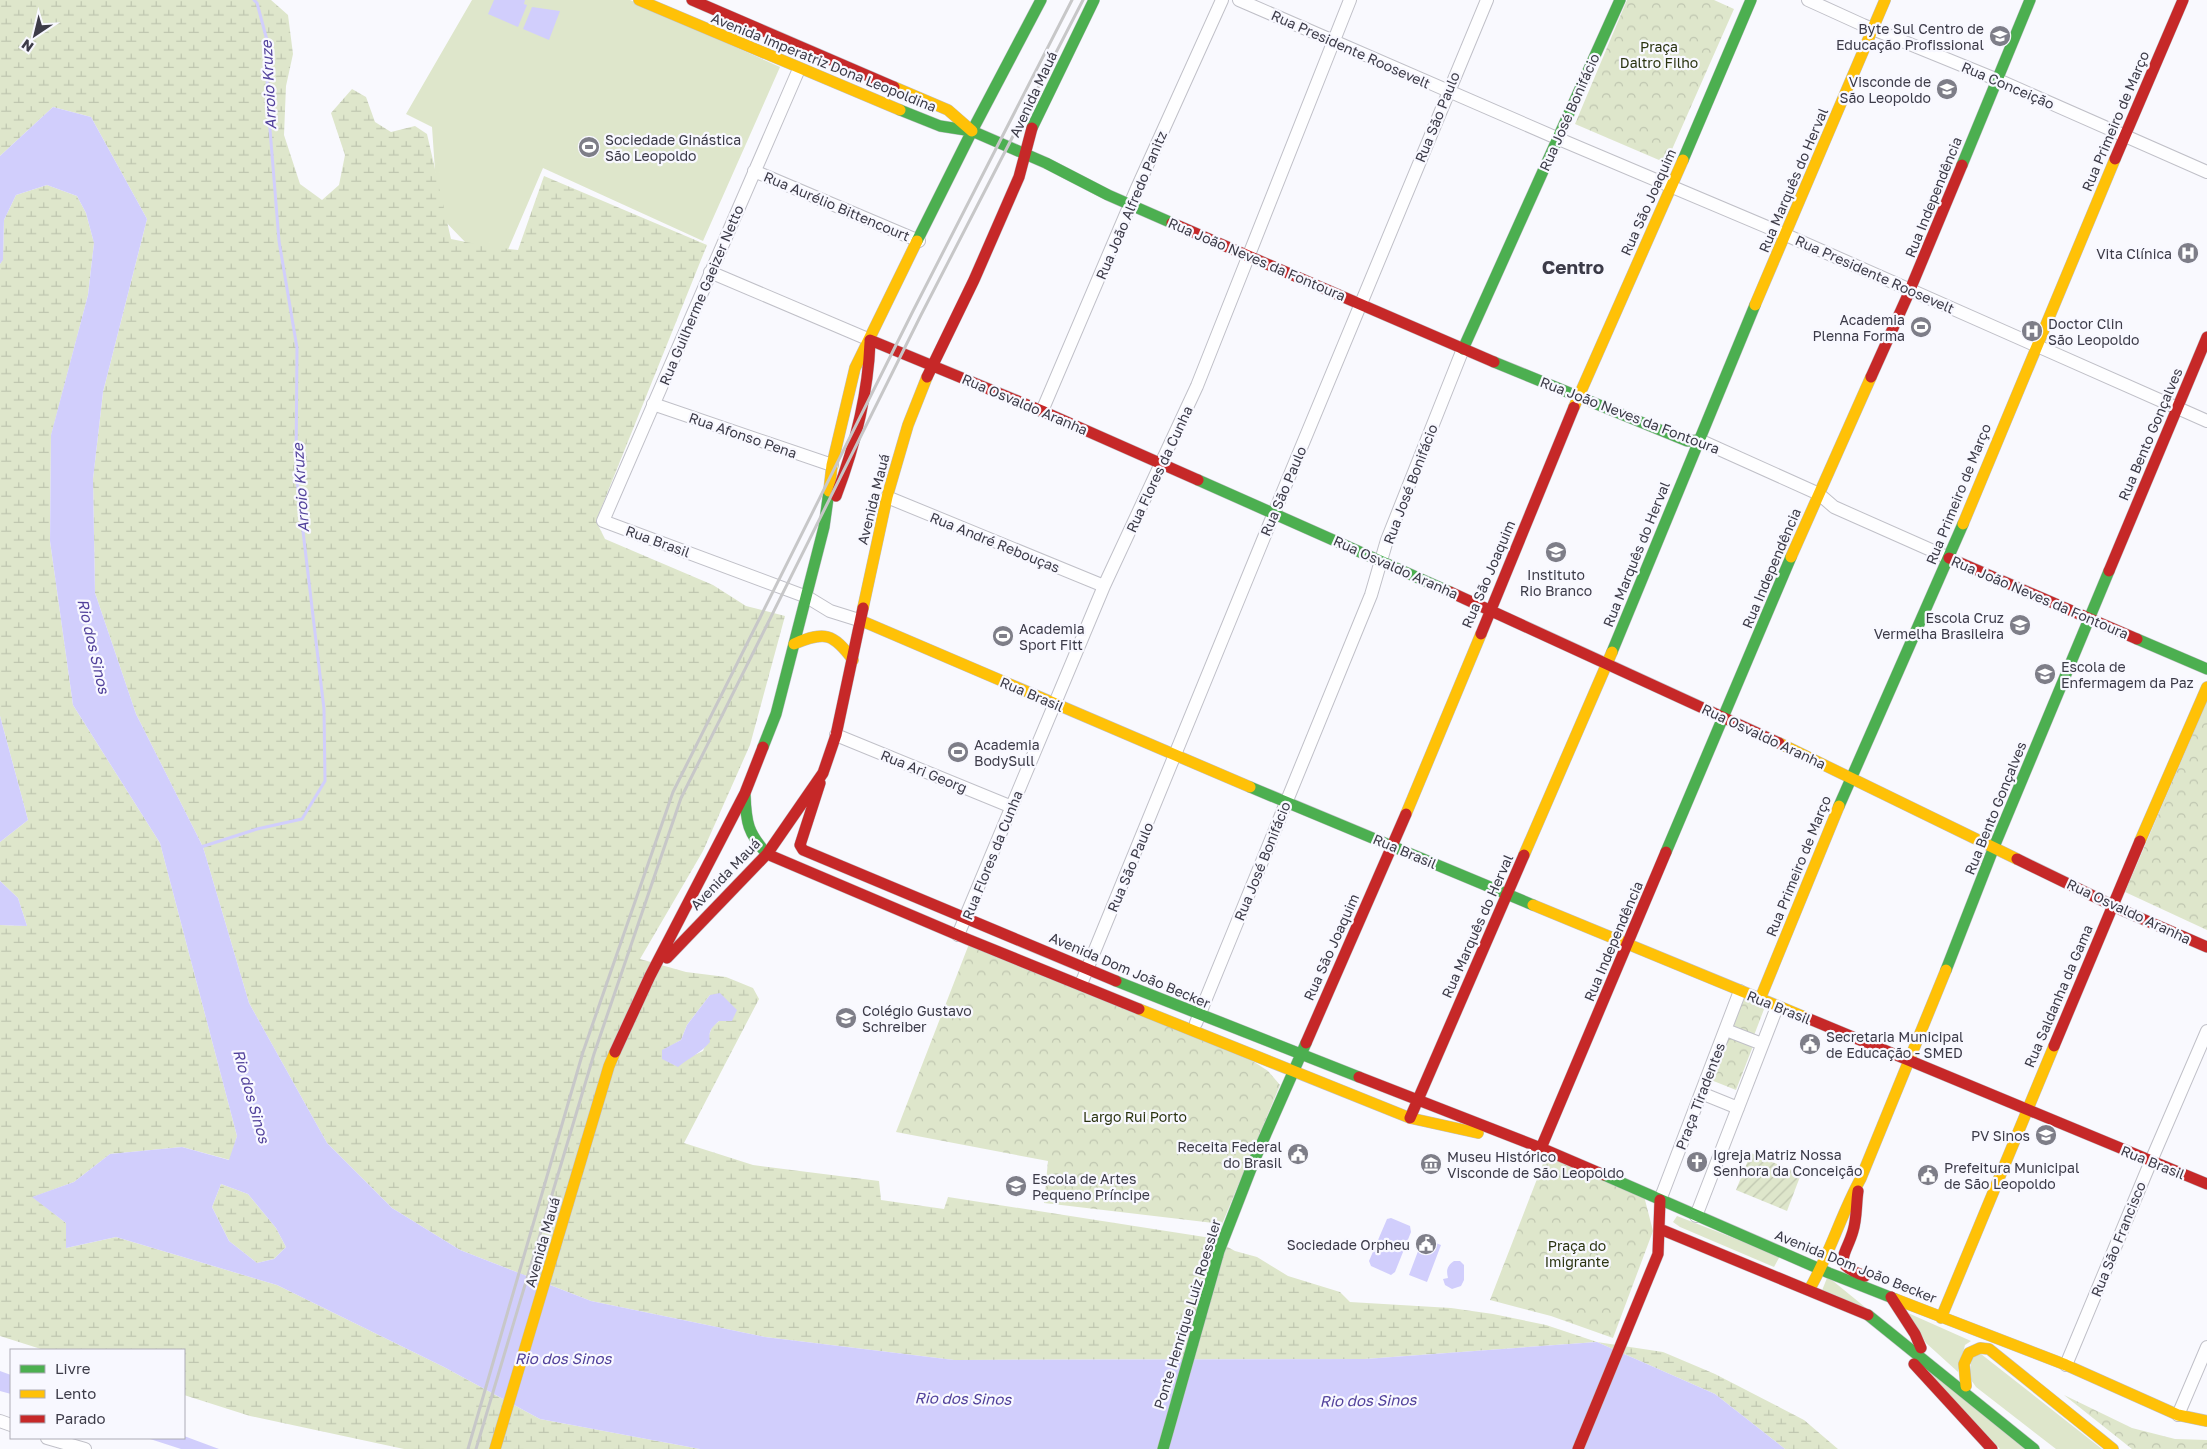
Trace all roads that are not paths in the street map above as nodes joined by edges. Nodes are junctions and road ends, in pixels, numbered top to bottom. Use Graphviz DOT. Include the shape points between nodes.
graph roads {
  1 [pos="639,0"];
  2 [pos="692,0"];
  3 [pos="1041,0"];
  4 [pos="1094,0"];
  5 [pos="1222,0"];
  6 [pos="1239,0"];
  7 [pos="1350,0"];
  8 [pos="1486,0"];
  9 [pos="1620,0"];
  10 [pos="1751,0"];
  11 [pos="1808,0"];
  12 [pos="1885,0"];
  13 [pos="2030,0"];
  14 [pos="2183,0"];
  15 [pos="1873,29"];
  16 [pos="1333,41"];
  17 [pos="799,69"];
  18 [pos="1998,80"];
  19 [pos="1448,91"];
  20 [pos="972,131"];
  21 [pos="2125,135"];
  22 [pos="1557,138"];
  23 [pos="1023,153"];
  24 [pos="754,170"];
  25 [pos="2207,172"];
  26 [pos="1672,187"];
  27 [pos="1130,204"];
  28 [pos="1786,235"];
  29 [pos="919,241"];
  30 [pos="1248,256"];
  31 [pos="710,272"];
  32 [pos="1910,290"];
  33 [pos="1361,304"];
  34 [pos="2207,337"];
  35 [pos="870,340"];
  36 [pos="2036,346"];
  37 [pos="1464,349"];
  38 [pos="932,364"];
  39 [pos="1579,396"];
  40 [pos="653,404"];
  41 [pos="2177,408"];
  42 [pos="1042,411"];
  43 [pos="2207,421"];
  44 [pos="1699,440"];
  45 [pos="1162,464"];
  46 [pos="832,466"];
  47 [pos="1819,494"];
  48 [pos="887,497"];
  49 [pos="1274,513"];
  50 [pos="603,521"];
  51 [pos="824,527"];
  52 [pos="1949,558"];
  53 [pos="1381,560"];
  54 [pos="1104,586"];
  55 [pos="807,597"];
  56 [pos="1489,609"];
  57 [pos="2090,618"];
  58 [pos="862,621"];
  59 [pos="794,644"];
  60 [pos="853,660"];
  61 [pos="1607,663"];
  62 [pos="2207,669"];
  63 [pos="2207,687"];
  64 [pos="1054,704"];
  65 [pos="1724,717"];
  66 [pos="836,735"];
  67 [pos="1176,755"];
  68 [pos="823,773"];
  69 [pos="1850,778"];
  70 [pos="745,793"];
  71 [pos="1285,802"];
  72 [pos="1012,807"];
  73 [pos="1393,846"];
  74 [pos="1994,847"];
  75 [pos="767,854"];
  76 [pos="1507,894"];
  77 [pos="2112,905"];
  78 [pos="967,918"];
  79 [pos="958,936"];
  80 [pos="1628,945"];
  81 [pos="2207,948"];
  82 [pos="1088,968"];
  83 [pos="650,976"];
  84 [pos="1082,984"];
  85 [pos="1740,991"];
  86 [pos="1760,999"];
  87 [pos="1777,1007"];
  88 [pos="1199,1015"];
  89 [pos="1193,1030"];
  90 [pos="1726,1030"];
  91 [pos="2207,1031"];
  92 [pos="1762,1044"];
  93 [pos="1301,1055"];
  94 [pos="1910,1060"];
  95 [pos="1294,1070"];
  96 [pos="1701,1093"];
  97 [pos="1417,1100"];
  98 [pos="1738,1108"];
  99 [pos="2026,1110"];
  100 [pos="1410,1118"];
  101 [pos="1523,1142"];
  102 [pos="1542,1148"];
  103 [pos="1254,1161"];
  104 [pos="2150,1161"];
  105 [pos="1861,1178"];
  106 [pos="2207,1184"];
  107 [pos="1660,1200"];
  108 [pos="1696,1216"];
  109 [pos="1660,1229"];
  110 [pos="1683,1238"];
  111 [pos="1658,1254"];
  112 [pos="1795,1258"];
  113 [pos="1821,1269"];
  114 [pos="1840,1277"];
  115 [pos="1875,1280"];
  116 [pos="1790,1282"];
  117 [pos="1809,1290"];
  118 [pos="1951,1293"];
  119 [pos="1892,1298"];
  120 [pos="1930,1301"];
  121 [pos="1943,1314"];
  122 [pos="1873,1319"];
  123 [pos="2207,1347"];
  124 [pos="1922,1348"];
  125 [pos="2066,1366"];
  126 [pos="1966,1386"];
  127 [pos="2178,1416"];
  128 [pos="2207,1422"];
  129 [pos="52,1442"];
  130 [pos="85,1449"];
  131 [pos="495,1449"];
  132 [pos="1163,1449"];
  133 [pos="1578,1449"];
  134 [pos="1992,1449"];
  135 [pos="2034,1449"];
  136 [pos="2046,1449"];
  137 [pos="2113,1449"];
  1 -- 17 [label="street, Avenida Imperatriz Dona Leopoldina"];
  2 -- 20 [label="street, Avenida Imperatriz Dona Leopoldina" via="948,110"];
  3 -- 20 [label="street, Avenida Mauá"];
  4 -- 23 [label="street, Avenida Mauá"];
  5 -- 27 [label="street, Rua João Alfredo Panitz"];
  6 -- 16 [label="street, Rua Presidente Roosevelt"];
  7 -- 16 [label="street, Rua Flores da Cunha"];
  8 -- 19 [label="street, Rua São Paulo"];
  9 -- 22 [label="street, Rua José Bonifácio"];
  10 -- 26 [label="street, Rua São Joaquim"];
  11 -- 15 [label="street, Rua Conceição"];
  12 -- 15 [label="street, Rua Marquês do Herval"];
  13 -- 18 [label="street, Rua Independência"];
  14 -- 21 [label="street, Rua Primeiro de Março"];
  15 -- 18 [label="street, Rua Conceição"];
  15 -- 28 [label="street, Rua Marquês do Herval"];
  16 -- 19 [label="street, Rua Presidente Roosevelt"];
  16 -- 30 [label="street, Rua Flores da Cunha"];
  17 -- 20 [label="street, Avenida Imperatriz Dona Leopoldina" via="940,126"];
  17 -- 24 [label="street, Rua Guilherme Gaeizer Netto"];
  18 -- 21 [label="street, Rua Conceição"];
  18 -- 32 [label="street, Rua Independência"];
  19 -- 22 [label="street, Rua Presidente Roosevelt"];
  19 -- 33 [label="street, Rua São Paulo"];
  20 -- 23 [label="street, Avenida Imperatriz Dona Leopoldina"];
  20 -- 29 [label="street, Avenida Mauá"];
  21 -- 25 [label="street, Rua Conceição"];
  21 -- 36 [label="street, Rua Primeiro de Março"];
  22 -- 26 [label="street, Rua Presidente Roosevelt"];
  22 -- 37 [label="street, Rua José Bonifácio"];
  23 -- 27 [label="street, Rua João Neves da Fontoura"];
  23 -- 38 [label="street, Avenida Mauá" via="1020,177"];
  24 -- 29 [label="street, Rua Aurélio Bittencourt"];
  24 -- 31 [label="street, Rua Guilherme Gaeizer Netto"];
  26 -- 28 [label="street, Rua Presidente Roosevelt"];
  26 -- 39 [label="street, Rua São Joaquim"];
  27 -- 30 [label="street, Rua João Neves da Fontoura"];
  27 -- 42 [label="street, Rua João Alfredo Panitz"];
  28 -- 32 [label="street, Rua Presidente Roosevelt"];
  28 -- 44 [label="street, Rua Marquês do Herval"];
  29 -- 35 [label="street, Avenida Mauá"];
  30 -- 33 [label="street, Rua João Neves da Fontoura"];
  30 -- 45 [label="street, Rua Flores da Cunha" via="1197,386"];
  31 -- 35 [label="street, Rua Osvaldo Aranha"];
  31 -- 40 [label="street, Rua Guilherme Gaeizer Netto"];
  32 -- 36 [label="street, Rua Presidente Roosevelt"];
  32 -- 47 [label="street, Rua Independência"];
  33 -- 37 [label="street, Rua João Neves da Fontoura"];
  33 -- 49 [label="street, Rua São Paulo"];
  34 -- 41 [label="street, Rua Bento Gonçalves"];
  35 -- 38 [label="street, Rua Osvaldo Aranha"];
  35 -- 46 [label="street, Avenida Mauá" via="855,368"];
  35 -- 51 [label="street, Avenida Mauá" via="870,371 849,460"];
  36 -- 41 [label="street, Rua Presidente Roosevelt"];
  36 -- 52 [label="street, Rua Primeiro de Março"];
  37 -- 39 [label="street, Rua João Neves da Fontoura"];
  37 -- 53 [label="street, Rua José Bonifácio"];
  38 -- 42 [label="street, Rua Osvaldo Aranha"];
  38 -- 48 [label="street, Avenida Mauá" via="908,425"];
  39 -- 44 [label="street, Rua João Neves da Fontoura" via="1687,441"];
  39 -- 56 [label="street, Rua São Joaquim"];
  40 -- 46 [label="street, Rua Afonso Pena"];
  40 -- 50 [label="street, Rua Guilherme Gaeizer Netto"];
  41 -- 43 [label="street, Rua Presidente Roosevelt"];
  41 -- 57 [label="street, Rua Bento Gonçalves"];
  42 -- 45 [label="street, Rua Osvaldo Aranha"];
  44 -- 47 [label="street, Rua João Neves da Fontoura"];
  44 -- 61 [label="street, Rua Marquês do Herval"];
  45 -- 49 [label="street, Rua Osvaldo Aranha"];
  45 -- 54 [label="street, Rua Flores da Cunha"];
  46 -- 51 [label="street, Avenida Mauá"];
  47 -- 52 [label="street, Rua João Neves da Fontoura" via="1834,507"];
  47 -- 65 [label="street, Rua Independência"];
  48 -- 54 [label="street, Rua André Rebouças"];
  48 -- 58 [label="street, Avenida Mauá"];
  49 -- 53 [label="street, Rua Osvaldo Aranha"];
  49 -- 67 [label="street, Rua São Paulo"];
  50 -- 55 [label="street, Rua Brasil"];
  51 -- 55 [label="street, Avenida Mauá"];
  52 -- 57 [label="street, Rua João Neves da Fontoura"];
  52 -- 69 [label="street, Rua Primeiro de Março"];
  53 -- 56 [label="street, Rua Osvaldo Aranha"];
  53 -- 71 [label="street, Rua José Bonifácio" via="1371,595"];
  54 -- 64 [label="street, Rua Flores da Cunha"];
  55 -- 58 [label="street, Rua Brasil" via="830,611"];
  55 -- 59 [label="street, Avenida Mauá"];
  56 -- 61 [label="street, Rua Osvaldo Aranha"];
  56 -- 73 [label="street, Rua São Joaquim"];
  57 -- 62 [label="street, Rua João Neves da Fontoura"];
  57 -- 74 [label="street, Rua Bento Gonçalves"];
  58 -- 60 [label="street, Avenida Mauá"];
  58 -- 64 [label="street, Rua Brasil"];
  59 -- 60 [label="street" via="814,635 826,635 841,642"];
  59 -- 70 [label="street, Avenida Mauá" via="776,714"];
  60 -- 66 [label="street, Avenida Mauá"];
  61 -- 65 [label="street, Rua Osvaldo Aranha"];
  61 -- 76 [label="street, Rua Marquês do Herval"];
  63 -- 77 [label="street, Rua Saldanha da Gama"];
  64 -- 67 [label="street, Rua Brasil"];
  64 -- 72 [label="street, Rua Flores da Cunha"];
  65 -- 69 [label="street, Rua Osvaldo Aranha"];
  65 -- 80 [label="street, Rua Independência"];
  66 -- 68 [label="street, Avenida Mauá"];
  66 -- 72 [label="street, Rua Ari Georg"];
  67 -- 71 [label="street, Rua Brasil"];
  67 -- 82 [label="street, Rua São Paulo"];
  68 -- 75 [label="street, Avenida Mauá"];
  68 -- 78 [label="street, Avenida Dom João Becker" via="801,848"];
  69 -- 74 [label="street, Rua Osvaldo Aranha"];
  69 -- 86 [label="street, Rua Primeiro de Março"];
  70 -- 75 [label="street" via="749,834"];
  70 -- 83 [label="street, Avenida Mauá"];
  71 -- 73 [label="street, Rua Brasil"];
  71 -- 88 [label="street, Rua José Bonifácio"];
  72 -- 78 [label="street, Rua Flores da Cunha"];
  73 -- 76 [label="street, Rua Brasil"];
  73 -- 93 [label="street, Rua São Joaquim"];
  74 -- 77 [label="street, Rua Osvaldo Aranha"];
  74 -- 94 [label="street, Rua Bento Gonçalves"];
  75 -- 79 [label="street, Avenida Dom João Becker"];
  75 -- 83 [label="street, Avenida Mauá"];
  76 -- 80 [label="street, Rua Brasil"];
  76 -- 97 [label="street, Rua Marquês do Herval"];
  77 -- 81 [label="street, Rua Osvaldo Aranha"];
  77 -- 99 [label="street, Rua Saldanha da Gama"];
  78 -- 79 [label="street, Rua Flores da Cunha"];
  78 -- 82 [label="street, Avenida Dom João Becker"];
  79 -- 84 [label="street, Avenida Dom João Becker"];
  80 -- 85 [label="street, Rua Brasil"];
  80 -- 102 [label="street, Rua Independência"];
  82 -- 84 [label="street, Rua São Paulo"];
  82 -- 88 [label="street, Avenida Dom João Becker"];
  83 -- 131 [label="street, Avenida Mauá" via="609,1066"];
  84 -- 89 [label="street, Avenida Dom João Becker"];
  85 -- 86 [label="street, Rua Brasil"];
  85 -- 90 [label="street, Praça Tiradentes"];
  86 -- 87 [label="street, Rua Brasil"];
  87 -- 92 [label="street"];
  87 -- 94 [label="street, Rua Brasil"];
  88 -- 89 [label="street, Rua José Bonifácio"];
  88 -- 93 [label="street, Avenida Dom João Becker"];
  89 -- 95 [label="street, Avenida Dom João Becker"];
  90 -- 92 [label="street"];
  90 -- 96 [label="street, Praça Tiradentes"];
  91 -- 104 [label="street, Rua São Francisco"];
  92 -- 98 [label="street"];
  93 -- 95 [label="street, Rua São Joaquim"];
  93 -- 97 [label="street, Avenida Dom João Becker"];
  94 -- 99 [label="street, Rua Brasil"];
  94 -- 105 [label="street, Rua Bento Gonçalves"];
  95 -- 100 [label="street, Avenida Dom João Becker"];
  95 -- 103 [label="street, Rua São Joaquim"];
  96 -- 98 [label="street"];
  96 -- 107 [label="street, Praça Tiradentes"];
  97 -- 100 [label="street, Rua Marquês do Herval"];
  97 -- 101 [label="street, Avenida Dom João Becker"];
  98 -- 108 [label="street"];
  99 -- 104 [label="street, Rua Brasil"];
  99 -- 118 [label="street, Rua Saldanha da Gama"];
  100 -- 101 [label="street, Avenida Dom João Becker"];
  101 -- 102 [label="street, Avenida Dom João Becker"];
  102 -- 107 [label="street, Avenida Dom João Becker"];
  103 -- 132 [label="street, Ponte Henrique Luiz Roessler" via="1219,1251"];
  104 -- 106 [label="street, Rua Brasil"];
  104 -- 125 [label="street, Rua São Francisco"];
  105 -- 113 [label="street, Rua Bento Gonçalves" via="1845,1207"];
  105 -- 115 [label="street" via="1854,1226 1843,1261 1848,1269"];
  107 -- 108 [label="street, Avenida Dom João Becker"];
  107 -- 109 [label="street"];
  108 -- 109 [label="street" via="1671,1215"];
  108 -- 112 [label="street, Avenida Dom João Becker"];
  109 -- 110 [label="street"];
  109 -- 111 [label="street"];
  110 -- 111 [label="street"];
  110 -- 116 [label="street"];
  111 -- 133 [label="street"];
  112 -- 113 [label="street, Avenida Dom João Becker"];
  112 -- 116 [label="street" via="1789,1262 1785,1272"];
  113 -- 114 [label="street, Avenida Dom João Becker"];
  113 -- 117 [label="street, Rua Bento Gonçalves"];
  114 -- 119 [label="street, Avenida Dom João Becker"];
  114 -- 124 [label="street"];
  115 -- 119 [label="street"];
  115 -- 120 [label="street"];
  116 -- 117 [label="street"];
  117 -- 122 [label="street"];
  118 -- 120 [label="street"];
  118 -- 121 [label="street, Rua Saldanha da Gama"];
  119 -- 121 [label="street, Avenida Dom João Becker"];
  119 -- 124 [label="street"];
  120 -- 121 [label="street"];
  121 -- 125 [label="street, Avenida Dom João Becker"];
  122 -- 134 [label="street"];
  122 -- 135 [label="street"];
  123 -- 127 [label="street"];
  124 -- 126 [label="street"];
  125 -- 127 [label="street, Avenida Dom João Becker"];
  126 -- 136 [label="street"];
  126 -- 137 [label="street" via="1962,1372 1967,1356 1973,1349 1989,1349"];
  127 -- 128 [label="street, Avenida Dom João Becker"];
  129 -- 130 [label="street"];
}
